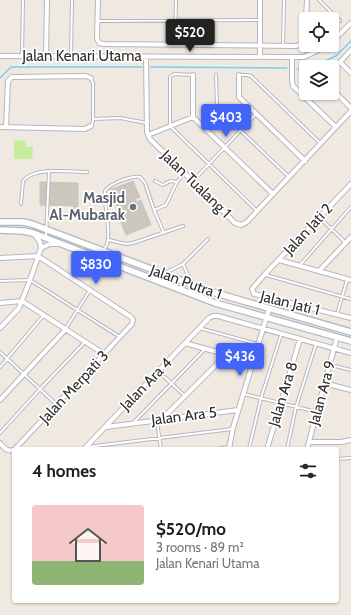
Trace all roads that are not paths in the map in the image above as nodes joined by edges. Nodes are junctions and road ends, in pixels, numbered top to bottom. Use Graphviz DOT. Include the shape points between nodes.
graph roads {
  1 [pos="23,0"];
  2 [pos="47,0"];
  3 [pos="72,0"];
  4 [pos="98,0"];
  5 [pos="176,0"];
  6 [pos="260,0"];
  7 [pos="284,0"];
  8 [pos="307,0"];
  9 [pos="319,0"];
  10 [pos="306,12"];
  11 [pos="176,20"];
  12 [pos="260,20"];
  13 [pos="97,21"];
  14 [pos="340,21"];
  15 [pos="351,23"];
  16 [pos="339,35"];
  17 [pos="175,44"];
  18 [pos="299,45"];
  19 [pos="260,46"];
  20 [pos="283,46"];
  21 [pos="351,50"];
  22 [pos="314,52"];
  23 [pos="0,56"];
  24 [pos="22,56"];
  25 [pos="46,56"];
  26 [pos="71,56"];
  27 [pos="146,57"];
  28 [pos="260,57"];
  29 [pos="292,57"];
  30 [pos="340,62"];
  31 [pos="351,73"];
  32 [pos="193,75"];
  33 [pos="216,75"];
  34 [pos="238,75"];
  35 [pos="91,78"];
  36 [pos="339,96"];
  37 [pos="351,109"];
  38 [pos="256,114"];
  39 [pos="193,117"];
  40 [pos="93,119"];
  41 [pos="146,123"];
  42 [pos="91,126"];
  43 [pos="170,126"];
  44 [pos="0,127"];
  45 [pos="6,127"];
  46 [pos="336,127"];
  47 [pos="240,131"];
  48 [pos="148,136"];
  49 [pos="321,143"];
  50 [pos="225,148"];
  51 [pos="306,161"];
  52 [pos="209,164"];
  53 [pos="49,171"];
  54 [pos="88,172"];
  55 [pos="184,173"];
  56 [pos="290,178"];
  57 [pos="155,181"];
  58 [pos="193,181"];
  59 [pos="177,182"];
  60 [pos="351,184"];
  61 [pos="273,194"];
  62 [pos="21,204"];
  63 [pos="351,207"];
  64 [pos="154,210"];
  65 [pos="257,211"];
  66 [pos="319,218"];
  67 [pos="0,222"];
  68 [pos="182,226"];
  69 [pos="331,229"];
  70 [pos="0,230"];
  71 [pos="46,230"];
  72 [pos="33,233"];
  73 [pos="164,233"];
  74 [pos="351,237"];
  75 [pos="45,238"];
  76 [pos="208,239"];
  77 [pos="109,240"];
  78 [pos="346,243"];
  79 [pos="60,244"];
  80 [pos="41,248"];
  81 [pos="100,250"];
  82 [pos="38,256"];
  83 [pos="0,258"];
  84 [pos="279,260"];
  85 [pos="183,264"];
  86 [pos="299,266"];
  87 [pos="319,271"];
  88 [pos="163,274"];
  89 [pos="264,274"];
  90 [pos="349,279"];
  91 [pos="30,280"];
  92 [pos="0,281"];
  93 [pos="192,285"];
  94 [pos="90,290"];
  95 [pos="342,296"];
  96 [pos="351,299"];
  97 [pos="22,301"];
  98 [pos="0,303"];
  99 [pos="269,309"];
  100 [pos="77,310"];
  101 [pos="337,314"];
  102 [pos="44,315"];
  103 [pos="267,316"];
  104 [pos="351,318"];
  105 [pos="0,328"];
  106 [pos="199,328"];
  107 [pos="66,329"];
  108 [pos="262,329"];
  109 [pos="351,332"];
  110 [pos="281,334"];
  111 [pos="337,337"];
  112 [pos="120,338"];
  113 [pos="300,339"];
  114 [pos="351,341"];
  115 [pos="86,342"];
  116 [pos="185,343"];
  117 [pos="258,344"];
  118 [pos="316,344"];
  119 [pos="334,348"];
  120 [pos="205,349"];
  121 [pos="0,352"];
  122 [pos="351,353"];
  123 [pos="104,354"];
  124 [pos="226,355"];
  125 [pos="7,359"];
  126 [pos="253,362"];
  127 [pos="330,364"];
  128 [pos="0,367"];
  129 [pos="351,370"];
  130 [pos="158,371"];
  131 [pos="24,374"];
  132 [pos="324,383"];
  133 [pos="171,384"];
  134 [pos="40,389"];
  135 [pos="351,390"];
  136 [pos="243,394"];
  137 [pos="185,396"];
  138 [pos="261,398"];
  139 [pos="0,400"];
  140 [pos="280,403"];
  141 [pos="57,404"];
  142 [pos="296,407"];
  143 [pos="238,410"];
  144 [pos="317,412"];
  145 [pos="158,420"];
  146 [pos="134,422"];
  147 [pos="105,427"];
  148 [pos="233,428"];
  149 [pos="0,433"];
  150 [pos="160,438"];
  151 [pos="351,440"];
  152 [pos="309,442"];
  153 [pos="0,443"];
  154 [pos="17,447"];
  155 [pos="86,447"];
  156 [pos="92,447"];
  157 [pos="161,447"];
  158 [pos="229,447"];
  159 [pos="249,447"];
  160 [pos="268,447"];
  161 [pos="287,447"];
  162 [pos="308,447"];
  163 [pos="12,450"];
  164 [pos="351,458"];
  165 [pos="339,460"];
  1 -- 24 [label="lane"];
  2 -- 25 [label="street"];
  3 -- 26 [label="lane"];
  4 -- 13 [label="street"];
  5 -- 11 [label="lane"];
  6 -- 12 [label="street"];
  7 -- 20 [label="lane"];
  8 -- 10 [label="street"];
  9 -- 14 [label="lane"];
  11 -- 12 [label="lane"];
  11 -- 13 [label="lane"];
  11 -- 17 [label="lane"];
  12 -- 19 [label="street"];
  13 -- 17 [label="street" via="99,43"];
  15 -- 16 [label="street"];
  17 -- 19 [label="street"];
  18 -- 20 [label="street"];
  19 -- 20 [label="street"];
  19 -- 28 [label="street"];
  21 -- 30 [label="street"];
  22 -- 29 [label="street, Jalan Kenari Utama" via="304,57"];
  23 -- 24 [label="street, Jalan Kenari Utama"];
  24 -- 25 [label="street, Jalan Kenari Utama"];
  25 -- 26 [label="street, Jalan Kenari Utama"];
  26 -- 27 [label="street, Jalan Kenari Utama"];
  27 -- 28 [label="street, Jalan Kenari Utama"];
  27 -- 41 [label="street"];
  28 -- 29 [label="street, Jalan Kenari Utama"];
  29 -- 46 [label="street" via="293,86"];
  30 -- 31 [label="street"];
  32 -- 39 [label="street"];
  32 -- 43 [label="lane" via="174,74 170,77"];
  33 -- 47 [label="lane" via="216,107"];
  34 -- 38 [label="street" via="239,97"];
  34 -- 49 [label="lane" via="251,76"];
  35 -- 40 [label="lane"];
  35 -- 45 [label="street" via="12,77 8,81"];
  36 -- 37 [label="street"];
  37 -- 46 [label="street, Jalan Tualang 1"];
  38 -- 47 [label="lane"];
  38 -- 51 [label="street"];
  39 -- 43 [label="street"];
  39 -- 50 [label="street"];
  40 -- 41 [label="lane" via="120,118"];
  40 -- 42 [label="lane"];
  41 -- 48 [label="street"];
  42 -- 45 [label="street" via="85,129"];
  43 -- 48 [label="street"];
  43 -- 52 [label="lane"];
  44 -- 45 [label="street"];
  46 -- 49 [label="street, Jalan Tualang 1"];
  47 -- 50 [label="lane"];
  47 -- 56 [label="lane"];
  48 -- 55 [label="street, Jalan Tualang 1"];
  49 -- 51 [label="street, Jalan Tualang 1"];
  50 -- 52 [label="lane"];
  50 -- 61 [label="street"];
  51 -- 56 [label="street, Jalan Tualang 1"];
  52 -- 58 [label="lane"];
  52 -- 65 [label="lane"];
  53 -- 54 [label="lane"];
  53 -- 62 [label="lane" via="26,177"];
  53 -- 71 [label="lane"];
  55 -- 58 [label="street, Jalan Tualang 1"];
  55 -- 59 [label="lane"];
  56 -- 61 [label="street, Jalan Tualang 1"];
  57 -- 59 [label="lane" via="163,185 170,181"];
  58 -- 65 [label="street, Jalan Tualang 1" via="238,224 244,224"];
  59 -- 64 [label="lane" via="166,205"];
  60 -- 66 [label="street, Jalan Jati 2"];
  61 -- 65 [label="street, Jalan Tualang 1"];
  63 -- 69 [label="lane"];
  64 -- 73 [label="lane"];
  64 -- 77 [label="lane" via="145,183 140,177 132,177 109,186 105,194"];
  66 -- 69 [label="lane"];
  66 -- 84 [label="street, Jalan Jati 2"];
  67 -- 71 [label="main road, Jalan Putra 1" via="24,222"];
  68 -- 73 [label="lane"];
  69 -- 78 [label="lane"];
  69 -- 86 [label="lane"];
  70 -- 72 [label="main road, Jalan Putra 1"];
  71 -- 75 [label="lane"];
  71 -- 81 [label="main road, Jalan Putra 1"];
  72 -- 75 [label="main road, Jalan Putra 1"];
  72 -- 80 [label="street" via="38,238"];
  73 -- 77 [label="lane" via="126,244"];
  74 -- 78 [label="street"];
  75 -- 79 [label="main road, Jalan Putra 1"];
  76 -- 85 [label="lane"];
  77 -- 81 [label="lane" via="106,248"];
  78 -- 87 [label="street"];
  79 -- 80 [label="street" via="50,244"];
  79 -- 103 [label="main road, Jalan Putra 1" via="215,303"];
  80 -- 82 [label="street"];
  81 -- 88 [label="main road, Jalan Putra 1"];
  82 -- 83 [label="street"];
  82 -- 91 [label="street"];
  82 -- 94 [label="street"];
  84 -- 86 [label="street"];
  84 -- 89 [label="street, Jalan Jati 2"];
  85 -- 88 [label="lane"];
  85 -- 93 [label="lane"];
  86 -- 87 [label="street"];
  87 -- 90 [label="street"];
  88 -- 93 [label="main road, Jalan Putra 1"];
  89 -- 95 [label="lane"];
  89 -- 101 [label="street, Jalan Jati 1" via="252,288 253,293"];
  90 -- 95 [label="lane"];
  91 -- 92 [label="lane"];
  91 -- 97 [label="street"];
  91 -- 100 [label="lane"];
  93 -- 99 [label="main road, Jalan Putra 1"];
  94 -- 100 [label="lane"];
  94 -- 112 [label="street, Jalan Merpati 3" via="133,320"];
  95 -- 96 [label="lane"];
  95 -- 101 [label="lane"];
  97 -- 98 [label="street"];
  97 -- 102 [label="street"];
  97 -- 105 [label="street" via="19,308"];
  99 -- 103 [label="street"];
  99 -- 109 [label="main road, Jalan Putra 1"];
  100 -- 107 [label="lane"];
  100 -- 112 [label="lane"];
  101 -- 104 [label="street, Jalan Jati 1"];
  102 -- 107 [label="street"];
  102 -- 125 [label="lane"];
  103 -- 108 [label="street"];
  103 -- 111 [label="main road, Jalan Putra 1"];
  106 -- 108 [label="street, Jalan Ara 4" via="209,318 218,316"];
  106 -- 116 [label="street, Jalan Ara 4"];
  106 -- 117 [label="lane"];
  107 -- 115 [label="street"];
  107 -- 131 [label="street"];
  108 -- 110 [label="street"];
  108 -- 117 [label="street"];
  110 -- 113 [label="street"];
  110 -- 138 [label="lane"];
  111 -- 114 [label="main road, Jalan Putra 1"];
  111 -- 119 [label="street, Jalan Ara 9"];
  112 -- 123 [label="street, Jalan Merpati 3"];
  113 -- 118 [label="street"];
  113 -- 140 [label="street, Jalan Ara 8"];
  115 -- 123 [label="street"];
  115 -- 134 [label="lane"];
  116 -- 120 [label="street"];
  116 -- 130 [label="street, Jalan Ara 4"];
  117 -- 126 [label="street"];
  118 -- 119 [label="street"];
  118 -- 142 [label="lane"];
  119 -- 122 [label="street"];
  119 -- 127 [label="street, Jalan Ara 9"];
  120 -- 124 [label="street"];
  120 -- 133 [label="lane"];
  121 -- 125 [label="lane"];
  123 -- 141 [label="street, Jalan Merpati 3"];
  124 -- 126 [label="street"];
  124 -- 137 [label="street"];
  125 -- 128 [label="lane"];
  125 -- 131 [label="lane"];
  126 -- 136 [label="street"];
  127 -- 129 [label="lane"];
  127 -- 132 [label="street, Jalan Ara 9"];
  130 -- 133 [label="lane"];
  130 -- 147 [label="street, Jalan Ara 4"];
  131 -- 134 [label="lane"];
  131 -- 139 [label="street"];
  132 -- 135 [label="street"];
  132 -- 144 [label="street, Jalan Ara 9"];
  133 -- 137 [label="lane"];
  133 -- 146 [label="lane"];
  134 -- 141 [label="lane"];
  134 -- 149 [label="lane"];
  136 -- 138 [label="lane"];
  136 -- 143 [label="street"];
  137 -- 145 [label="street"];
  138 -- 140 [label="lane"];
  138 -- 159 [label="lane"];
  140 -- 142 [label="lane"];
  140 -- 160 [label="street, Jalan Ara 8"];
  141 -- 154 [label="street, Jalan Merpati 3"];
  142 -- 144 [label="lane"];
  142 -- 161 [label="lane"];
  143 -- 145 [label="street, Jalan Ara 5"];
  143 -- 148 [label="street"];
  144 -- 152 [label="street, Jalan Ara 9"];
  145 -- 146 [label="street, Jalan Ara 5"];
  145 -- 150 [label="lane"];
  146 -- 147 [label="street, Jalan Ara 5"];
  147 -- 155 [label="street, Jalan Ara 4"];
  148 -- 150 [label="lane"];
  148 -- 158 [label="street"];
  150 -- 156 [label="lane"];
  150 -- 157 [label="lane"];
  151 -- 152 [label="street"];
  152 -- 162 [label="street, Jalan Ara 9"];
  153 -- 163 [label="street" via="6,450"];
  164 -- 165 [label="lane"];
}
